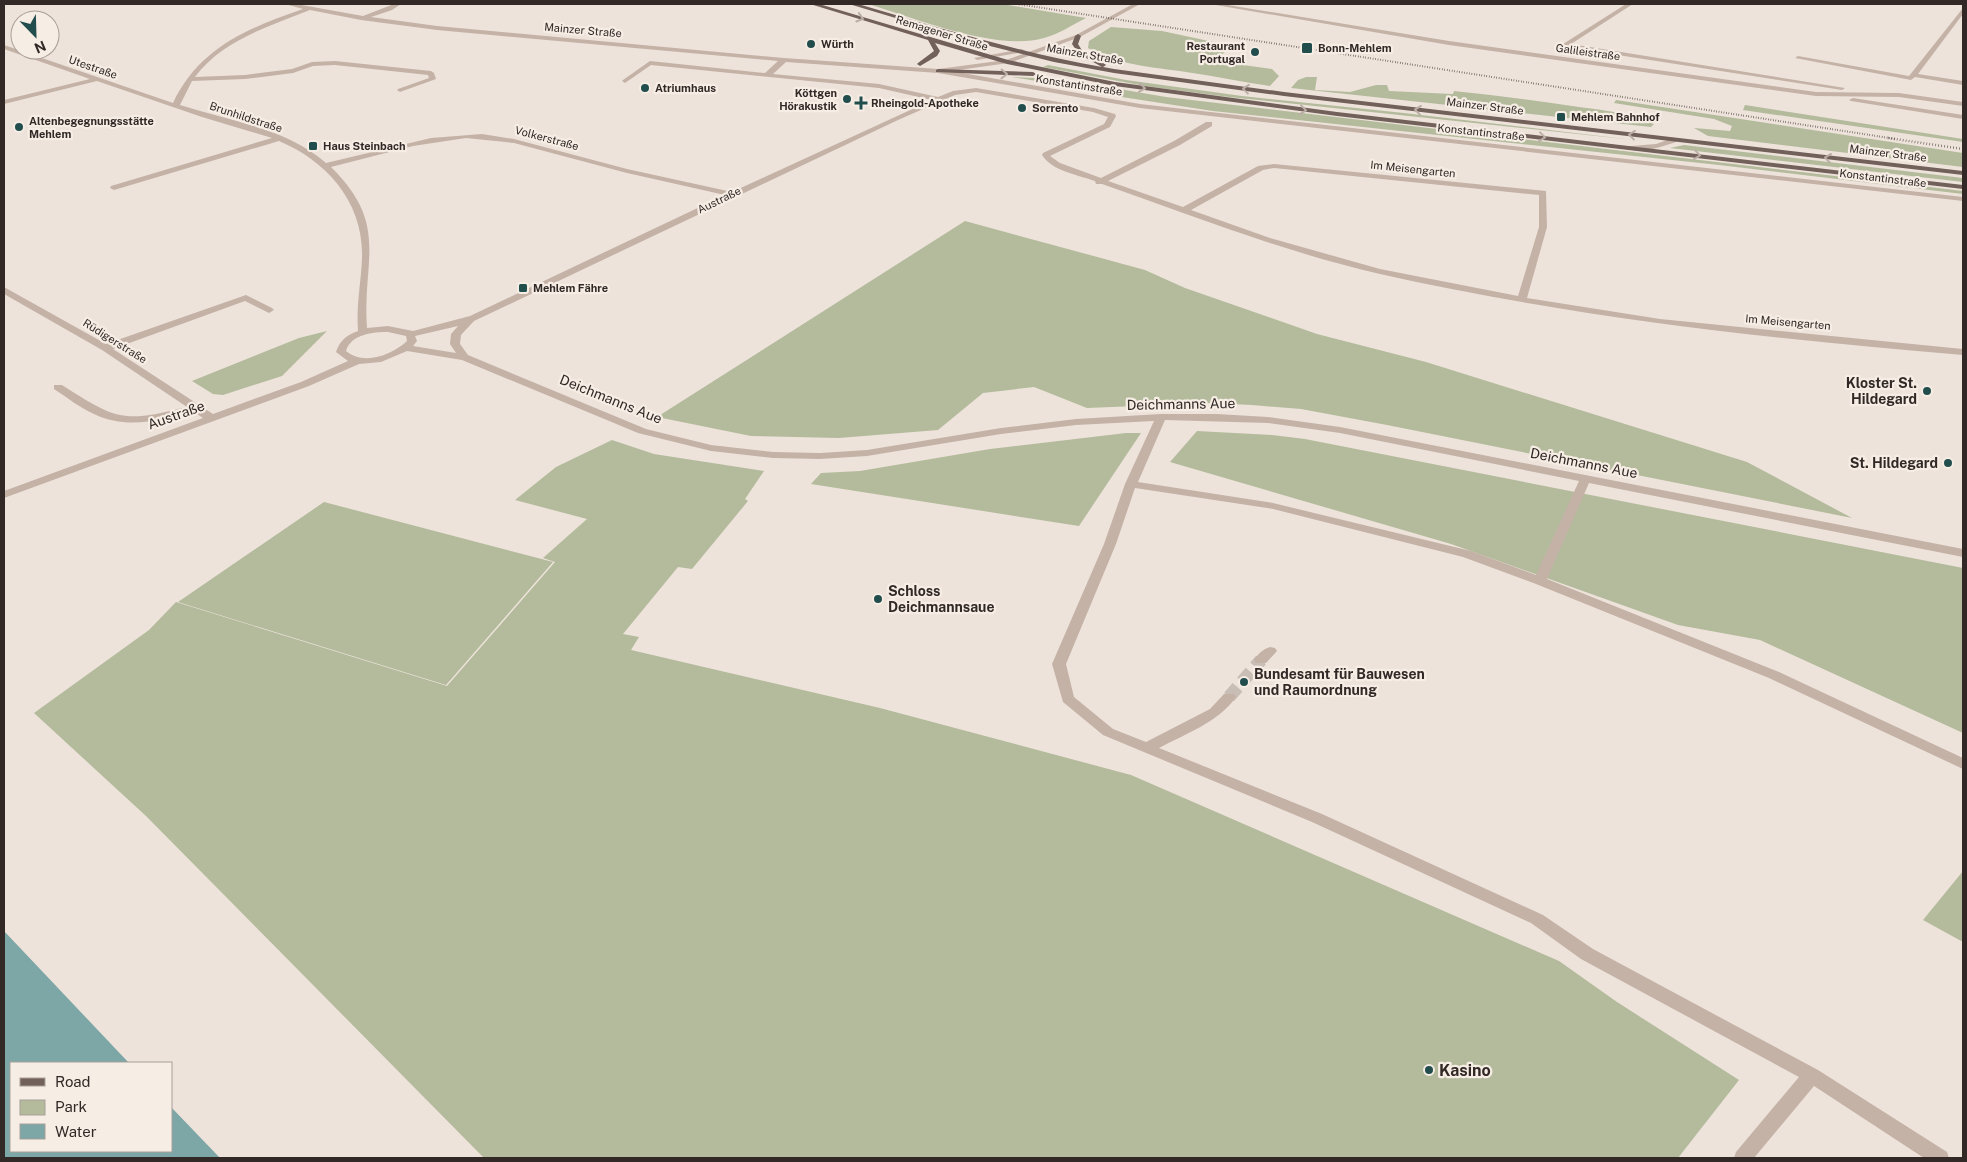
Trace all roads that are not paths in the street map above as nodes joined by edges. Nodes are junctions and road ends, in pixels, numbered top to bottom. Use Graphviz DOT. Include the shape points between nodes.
graph roads {
  1 [pos="288,4"];
  2 [pos="398,4"];
  3 [pos="813,4"];
  4 [pos="852,4"];
  5 [pos="1137,4"];
  6 [pos="1212,4"];
  7 [pos="1630,4"];
  8 [pos="309,8"];
  9 [pos="1963,10"];
  10 [pos="361,18"];
  11 [pos="1078,36"];
  12 [pos="931,41"];
  13 [pos="1566,45"];
  14 [pos="4,47"];
  15 [pos="1049,47"];
  16 [pos="1017,52"];
  17 [pos="320,54"];
  18 [pos="1029,55"];
  19 [pos="986,57"];
  20 [pos="1554,57"];
  21 [pos="1798,58"];
  22 [pos="784,60"];
  23 [pos="1007,62"];
  24 [pos="312,64"];
  25 [pos="920,64"];
  26 [pos="879,68"];
  27 [pos="938,71"];
  28 [pos="1114,71"];
  29 [pos="1059,74"];
  30 [pos="767,75"];
  31 [pos="1914,75"];
  32 [pos="97,79"];
  33 [pos="189,79"];
  34 [pos="945,79"];
  35 [pos="625,81"];
  36 [pos="996,83"];
  37 [pos="1963,83"];
  38 [pos="400,90"];
  39 [pos="953,92"];
  40 [pos="1839,94"];
  41 [pos="1868,95"];
  42 [pos="938,99"];
  43 [pos="4,102"];
  44 [pos="1963,104"];
  45 [pos="176,105"];
  46 [pos="1963,118"];
  47 [pos="1209,124"];
  48 [pos="279,138"];
  49 [pos="1673,140"];
  50 [pos="1631,148"];
  51 [pos="325,166"];
  52 [pos="1963,174"];
  53 [pos="1099,182"];
  54 [pos="1963,187"];
  55 [pos="114,188"];
  56 [pos="732,194"];
  57 [pos="1963,199"];
  58 [pos="1183,211"];
  59 [pos="4,290"];
  60 [pos="1522,300"];
  61 [pos="269,310"];
  62 [pos="470,320"];
  63 [pos="363,333"];
  64 [pos="410,335"];
  65 [pos="106,348"];
  66 [pos="407,348"];
  67 [pos="1963,352"];
  68 [pos="464,356"];
  69 [pos="358,360"];
  70 [pos="58,387"];
  71 [pos="196,408"];
  72 [pos="211,418"];
  73 [pos="1161,418"];
  74 [pos="1585,479"];
  75 [pos="1131,484"];
  76 [pos="4,495"];
  77 [pos="1963,553"];
  78 [pos="1540,580"];
  79 [pos="1229,697"];
  80 [pos="1147,748"];
  81 [pos="1963,764"];
  82 [pos="1812,1075"];
  83 [pos="1743,1158"];
  84 [pos="1940,1158"];
  1 -- 8 [label="street, Mainzer Straße"];
  2 -- 10 [label="street"];
  3 -- 12 [label="main road, Remagener Straße, one-way"];
  4 -- 16 [label="main road, Remagener Straße"];
  5 -- 11 [label="street"];
  6 -- 20 [label="street, Galileistraße"];
  7 -- 13 [label="street"];
  8 -- 10 [label="street, Mainzer Straße"];
  8 -- 33 [label="street" via="228,43"];
  9 -- 31 [label="street" via="1953,28"];
  10 -- 22 [label="street, Mainzer Straße"];
  11 -- 15 [label="street"];
  11 -- 28 [label="main road" via="1075,44 1081,53"];
  12 -- 19 [label="main road, Remagener Straße"];
  12 -- 25 [label="main road" via="937,51"];
  13 -- 20 [label="street" via="1555,52"];
  13 -- 41 [label="street" via="1864,91"];
  14 -- 32 [label="street, Utestraße"];
  15 -- 16 [label="street, Mainzer Straße"];
  15 -- 18 [label="street"];
  16 -- 18 [label="main road, Remagener Straße"];
  16 -- 19 [label="street, Mainzer Straße"];
  17 -- 24 [label="street"];
  18 -- 23 [label="street, Mainzer Straße"];
  18 -- 28 [label="main road, Mainzer Straße"];
  19 -- 23 [label="main road, Remagener Straße"];
  19 -- 25 [label="street, Mainzer Straße"];
  20 -- 40 [label="street, Galileistraße" via="1816,94"];
  21 -- 31 [label="street" via="1911,78"];
  22 -- 26 [label="street, Mainzer Straße"];
  22 -- 30 [label="street"];
  23 -- 27 [label="street, Mainzer Straße"];
  23 -- 29 [label="main road, Mainzer Straße"];
  24 -- 33 [label="street" via="293,71"];
  24 -- 38 [label="street" via="335,63 431,73 433,78"];
  25 -- 26 [label="street, Mainzer Straße"];
  26 -- 27 [label="street, Mainzer Straße"];
  26 -- 34 [label="street, Mainzer Straße"];
  27 -- 29 [label="main road, one-way"];
  27 -- 36 [label="street, Konstantinstraße"];
  49 -- 28 [label="main road, Mainzer Straße, one-way"];
  29 -- 50 [label="main road, Mainzer Straße, one-way" via="1199,97"];
  30 -- 35 [label="street" via="650,64"];
  30 -- 42 [label="street" via="879,86"];
  31 -- 37 [label="street"];
  32 -- 43 [label="street"];
  32 -- 45 [label="street, Utestraße"];
  33 -- 45 [label="street" via="180,91"];
  34 -- 36 [label="street, Konstantinstraße"];
  34 -- 39 [label="street" via="955,87"];
  36 -- 57 [label="street, Konstantinstraße" via="1222,116"];
  39 -- 42 [label="street, Austraße"];
  39 -- 53 [label="street, Im Meisengarten" via="976,90 1094,110 1112,116 1107,126 1046,155 1057,165"];
  40 -- 41 [label="street, Galileistraße"];
  40 -- 46 [label="street" via="1860,102"];
  41 -- 44 [label="street, Galileistraße" via="1900,95"];
  42 -- 56 [label="street, Austraße"];
  45 -- 48 [label="street, Brunhildstraße"];
  47 -- 53 [label="street"];
  48 -- 51 [label="street, Brunhildstraße"];
  48 -- 55 [label="street"];
  49 -- 50 [label="street" via="1657,146"];
  52 -- 49 [label="main road, Mainzer Straße, one-way"];
  50 -- 54 [label="main road, Mainzer Straße, one-way"];
  51 -- 56 [label="street, Volkerstraße" via="420,143 482,136 513,140 594,163"];
  51 -- 63 [label="street, Brunhildstraße" via="346,188 364,227 368,245 361,320"];
  53 -- 58 [label="street, Im Meisengarten"];
  56 -- 62 [label="street, Austraße"];
  58 -- 60 [label="street, Im Meisengarten" via="1267,240 1379,271"];
  58 -- 60 [label="street, Im Meisengarten" via="1261,168 1274,166 1543,193 1543,228"];
  59 -- 65 [label="street, Rüdigerstraße"];
  60 -- 67 [label="street, Im Meisengarten" via="1660,322"];
  61 -- 65 [label="street" via="246,298"];
  62 -- 64 [label="street, Austraße"];
  62 -- 68 [label="street, Austraße" via="456,334 455,344"];
  63 -- 64 [label="street, Austraße" via="394,330"];
  63 -- 69 [label="street, Austraße" via="346,341 342,347 344,355"];
  64 -- 66 [label="street" via="412,341"];
  65 -- 71 [label="street, Rüdigerstraße"];
  66 -- 68 [label="street, Deichmanns Aue"];
  66 -- 69 [label="street, Austraße" via="384,358"];
  68 -- 73 [label="street, Deichmanns Aue" via="642,431 710,448 773,455 867,453 1076,422"];
  69 -- 72 [label="street, Austraße" via="305,384"];
  70 -- 71 [label="street" via="99,413 124,420 150,419"];
  71 -- 72 [label="street, Rüdigerstraße"];
  72 -- 76 [label="street, Austraße"];
  73 -- 74 [label="street, Deichmanns Aue" via="1268,420 1350,432"];
  73 -- 75 [label="street"];
  74 -- 77 [label="street, Deichmanns Aue"];
  74 -- 78 [label="street"];
  75 -- 78 [label="street" via="1281,508 1467,554"];
  75 -- 80 [label="street" via="1110,544 1059,664 1068,698 1108,732"];
  78 -- 81 [label="street" via="1774,676"];
  79 -- 80 [label="street" via="1215,712"];
  80 -- 82 [label="street" via="1317,818 1537,919 1587,954"];
  82 -- 83 [label="street"];
  82 -- 84 [label="street"];
}
